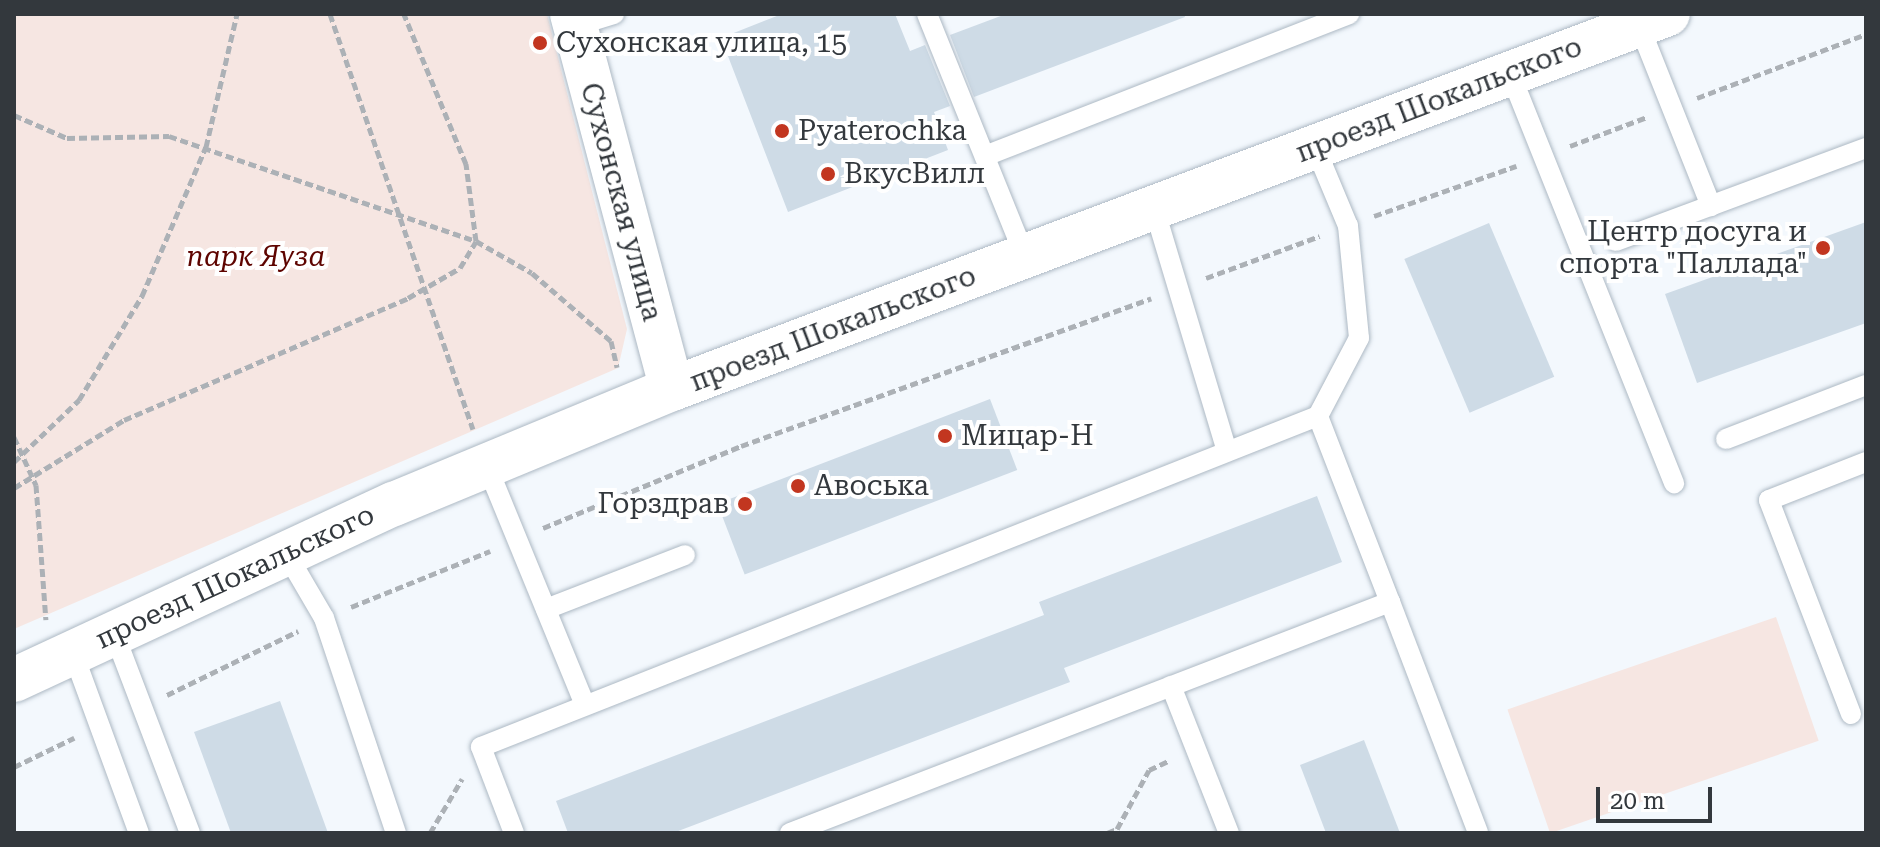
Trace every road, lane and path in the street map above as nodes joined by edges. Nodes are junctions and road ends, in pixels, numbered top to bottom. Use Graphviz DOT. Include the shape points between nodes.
graph roads {
  1 [pos="237,14"];
  2 [pos="330,14"];
  3 [pos="404,14"];
  4 [pos="927,14"];
  5 [pos="1349,14"];
  6 [pos="587,18"];
  7 [pos="1653,19"];
  8 [pos="1866,34"];
  9 [pos="1510,73"];
  10 [pos="1672,108"];
  11 [pos="14,115"];
  12 [pos="206,147"];
  13 [pos="1315,147"];
  14 [pos="1866,148"];
  15 [pos="985,156"];
  16 [pos="1542,157"];
  17 [pos="1711,206"];
  18 [pos="1154,208"];
  19 [pos="394,215"];
  20 [pos="1348,226"];
  21 [pos="476,241"];
  22 [pos="1616,241"];
  23 [pos="1025,257"];
  24 [pos="1183,287"];
  25 [pos="422,291"];
  26 [pos="620,375"];
  27 [pos="1866,385"];
  28 [pos="672,389"];
  29 [pos="1318,416"];
  30 [pos="14,437"];
  31 [pos="1726,439"];
  32 [pos="481,451"];
  33 [pos="1227,451"];
  34 [pos="26,453"];
  35 [pos="14,462"];
  36 [pos="1866,462"];
  37 [pos="33,475"];
  38 [pos="1674,483"];
  39 [pos="14,488"];
  40 [pos="516,540"];
  41 [pos="286,553"];
  42 [pos="685,555"];
  43 [pos="1390,602"];
  44 [pos="546,609"];
  45 [pos="324,618"];
  46 [pos="114,633"];
  47 [pos="60,639"];
  48 [pos="14,680"];
  49 [pos="1171,686"];
  50 [pos="585,705"];
  51 [pos="145,706"];
  52 [pos="1851,714"];
  53 [pos="103,724"];
  54 [pos="481,747"];
  55 [pos="1196,748"];
  56 [pos="14,767"];
  57 [pos="801,831"];
  58 [pos="139,833"];
  59 [pos="190,833"];
  60 [pos="396,833"];
  61 [pos="430,833"];
  62 [pos="514,833"];
  63 [pos="1107,833"];
  64 [pos="1229,833"];
  65 [pos="1478,833"];
  1 -- 12 [label="path"];
  2 -- 19 [label="path"];
  3 -- 21 [label="path" via="466,164"];
  4 -- 15 [label="lane"];
  5 -- 15 [label="lane"];
  6 -- 28 [label="street, Сухонская улица"];
  7 -- 9 [label="street, проезд Шокальского"];
  7 -- 10 [label="lane"];
  8 -- 10 [label="path"];
  9 -- 13 [label="street, проезд Шокальского"];
  9 -- 16 [label="lane"];
  10 -- 16 [label="path"];
  10 -- 17 [label="lane"];
  11 -- 12 [label="path" via="67,138 169,136"];
  12 -- 19 [label="path"];
  12 -- 34 [label="path" via="142,296 79,400"];
  13 -- 18 [label="street, проезд Шокальского"];
  13 -- 20 [label="lane"];
  14 -- 17 [label="lane"];
  15 -- 23 [label="lane"];
  16 -- 20 [label="path"];
  16 -- 38 [label="lane"];
  17 -- 22 [label="lane"];
  18 -- 23 [label="street, проезд Шокальского"];
  18 -- 24 [label="lane"];
  19 -- 21 [label="path"];
  19 -- 25 [label="path"];
  20 -- 24 [label="path"];
  20 -- 29 [label="lane" via="1359,338"];
  21 -- 25 [label="path" via="460,268"];
  21 -- 26 [label="path" via="532,273 611,341"];
  23 -- 28 [label="street, проезд Шокальского"];
  24 -- 33 [label="lane"];
  24 -- 40 [label="path" via="741,446"];
  25 -- 32 [label="path"];
  25 -- 37 [label="path" via="124,420"];
  27 -- 31 [label="lane"];
  28 -- 32 [label="street, проезд Шокальского"];
  29 -- 33 [label="lane"];
  29 -- 43 [label="lane"];
  30 -- 34 [label="path"];
  32 -- 40 [label="lane"];
  32 -- 41 [label="street, проезд Шокальского"];
  33 -- 50 [label="lane"];
  34 -- 35 [label="path"];
  34 -- 37 [label="path"];
  36 -- 52 [label="lane" via="1769,500"];
  37 -- 39 [label="path"];
  37 -- 47 [label="path"];
  40 -- 44 [label="lane"];
  40 -- 45 [label="path"];
  41 -- 45 [label="lane"];
  41 -- 46 [label="street, проезд Шокальского"];
  42 -- 44 [label="lane"];
  43 -- 49 [label="lane"];
  43 -- 65 [label="lane"];
  44 -- 50 [label="lane"];
  45 -- 51 [label="path"];
  45 -- 60 [label="lane"];
  46 -- 47 [label="street, проезд Шокальского"];
  46 -- 51 [label="lane"];
  47 -- 48 [label="street, проезд Шокальского"];
  47 -- 53 [label="lane"];
  49 -- 55 [label="lane"];
  49 -- 57 [label="lane"];
  50 -- 54 [label="lane"];
  51 -- 59 [label="lane"];
  53 -- 56 [label="path"];
  53 -- 58 [label="lane"];
  54 -- 61 [label="path"];
  54 -- 62 [label="lane"];
  55 -- 63 [label="path" via="1149,770 1117,829"];
  55 -- 64 [label="lane"];
}
